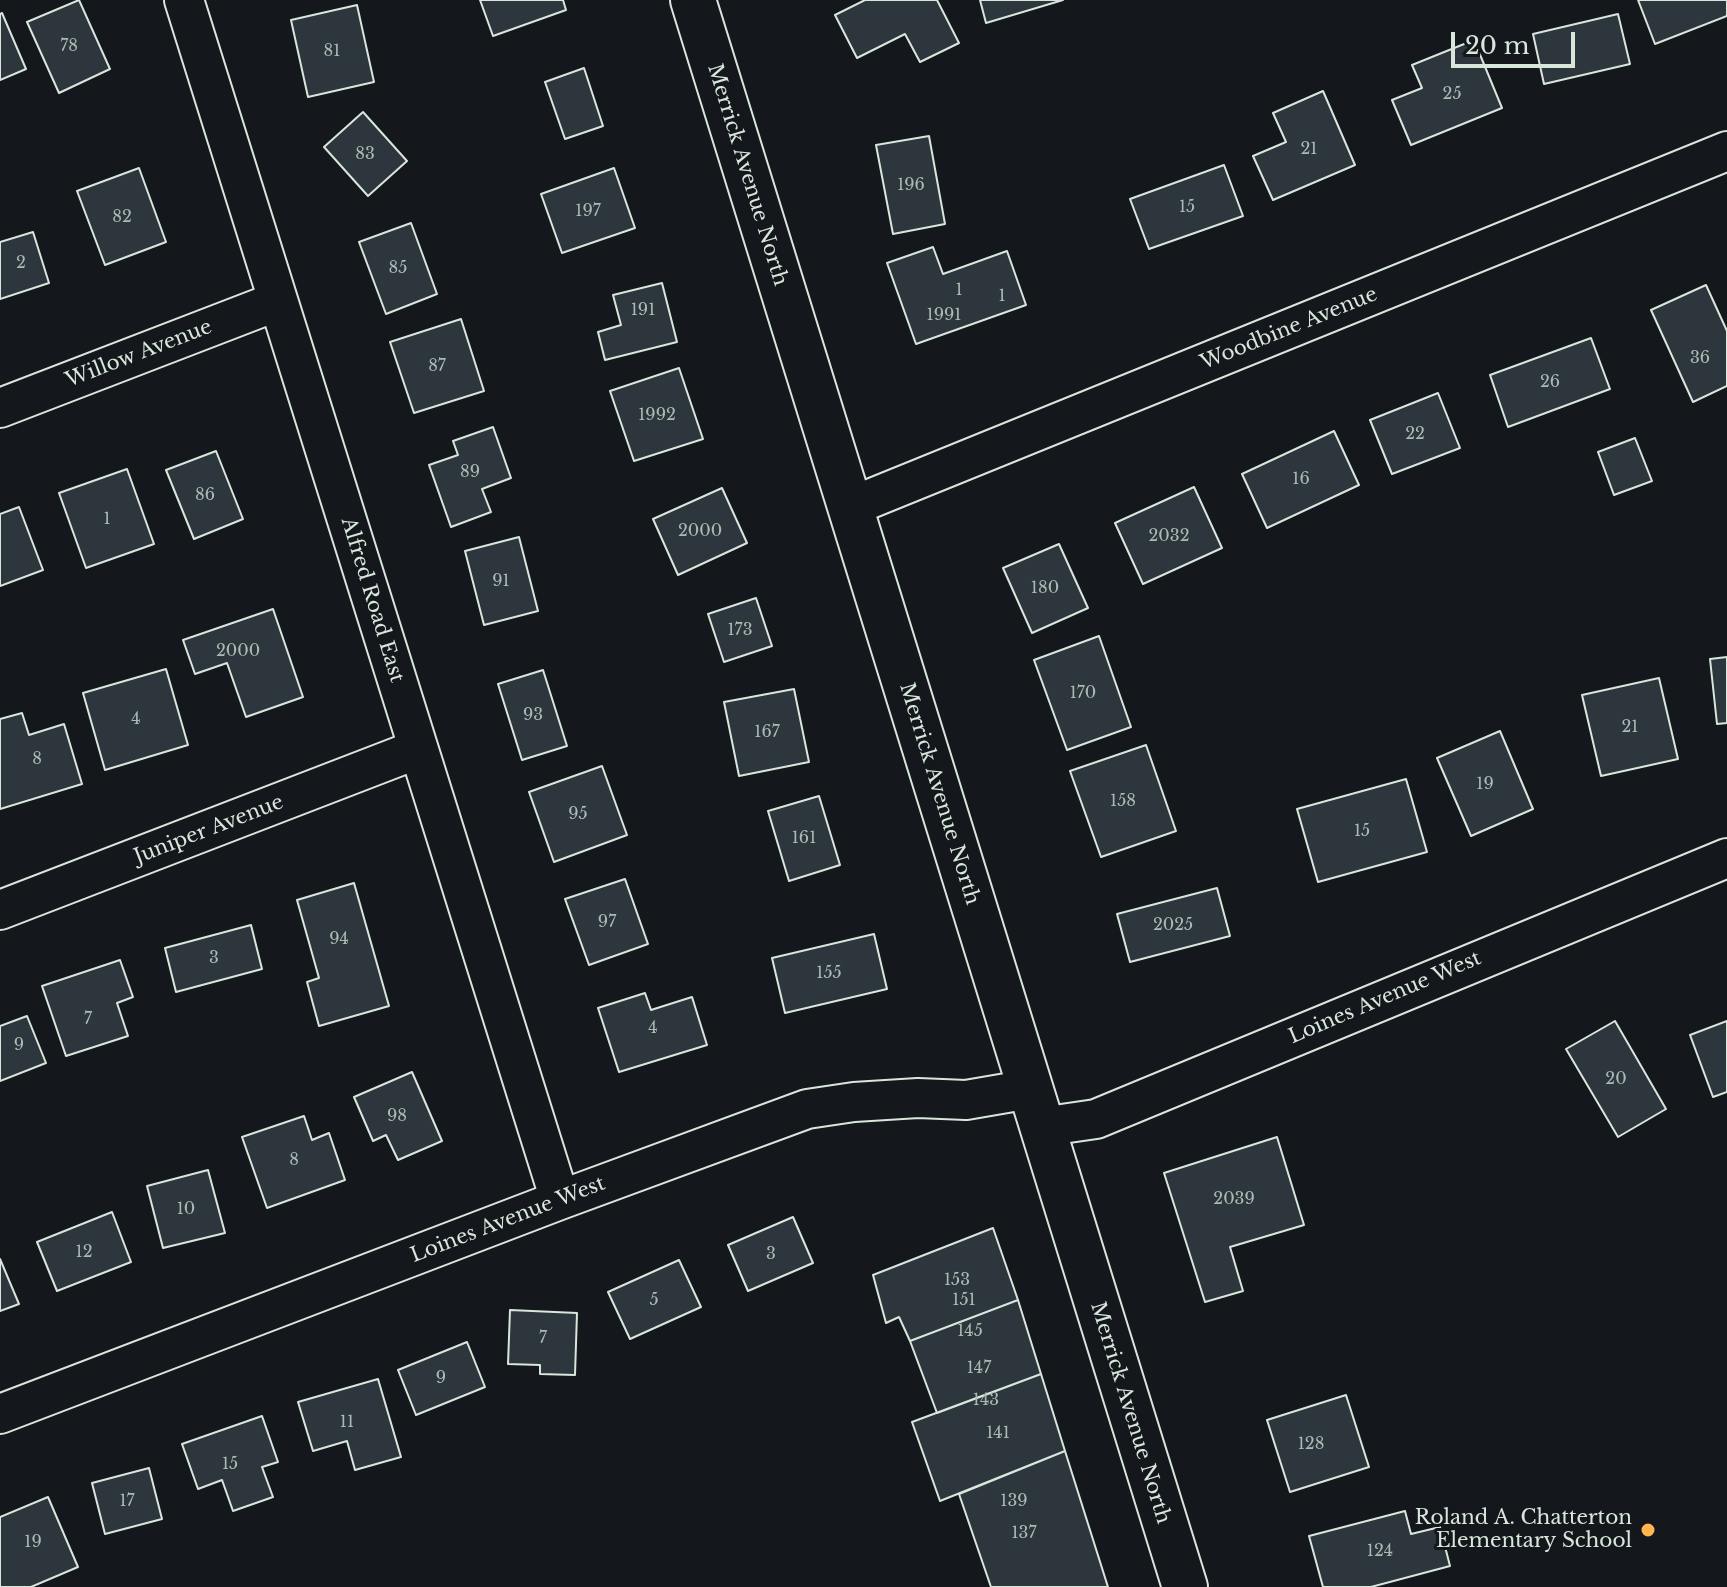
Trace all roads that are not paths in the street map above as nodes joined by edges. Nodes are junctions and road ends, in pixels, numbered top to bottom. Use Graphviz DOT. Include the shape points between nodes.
graph roads {
  1 [pos="184,0"];
  2 [pos="693,0"];
  3 [pos="1727,151"];
  4 [pos="278,301"];
  5 [pos="0,408"];
  6 [pos="850,507"];
  7 [pos="418,749"];
  8 [pos="1727,858"];
  9 [pos="0,910"];
  10 [pos="1035,1108"];
  11 [pos="560,1200"];
  12 [pos="0,1414"];
  13 [pos="1185,1587"];
  1 -- 4 [label="street, Alfred Road East"];
  2 -- 6 [label="main road, Merrick Avenue North"];
  3 -- 6 [label="street, Woodbine Avenue"];
  4 -- 5 [label="street, Willow Avenue"];
  4 -- 7 [label="street, Alfred Road East"];
  6 -- 10 [label="main road, Merrick Avenue North"];
  7 -- 9 [label="street, Juniper Avenue"];
  7 -- 11 [label="street, Alfred Road East"];
  8 -- 10 [label="street, Loines Avenue West" via="1096,1119"];
  10 -- 11 [label="street, Loines Avenue West" via="966,1100 886,1100 807,1109"];
  10 -- 13 [label="main road, Merrick Avenue North"];
  11 -- 12 [label="street, Loines Avenue West"];
}
